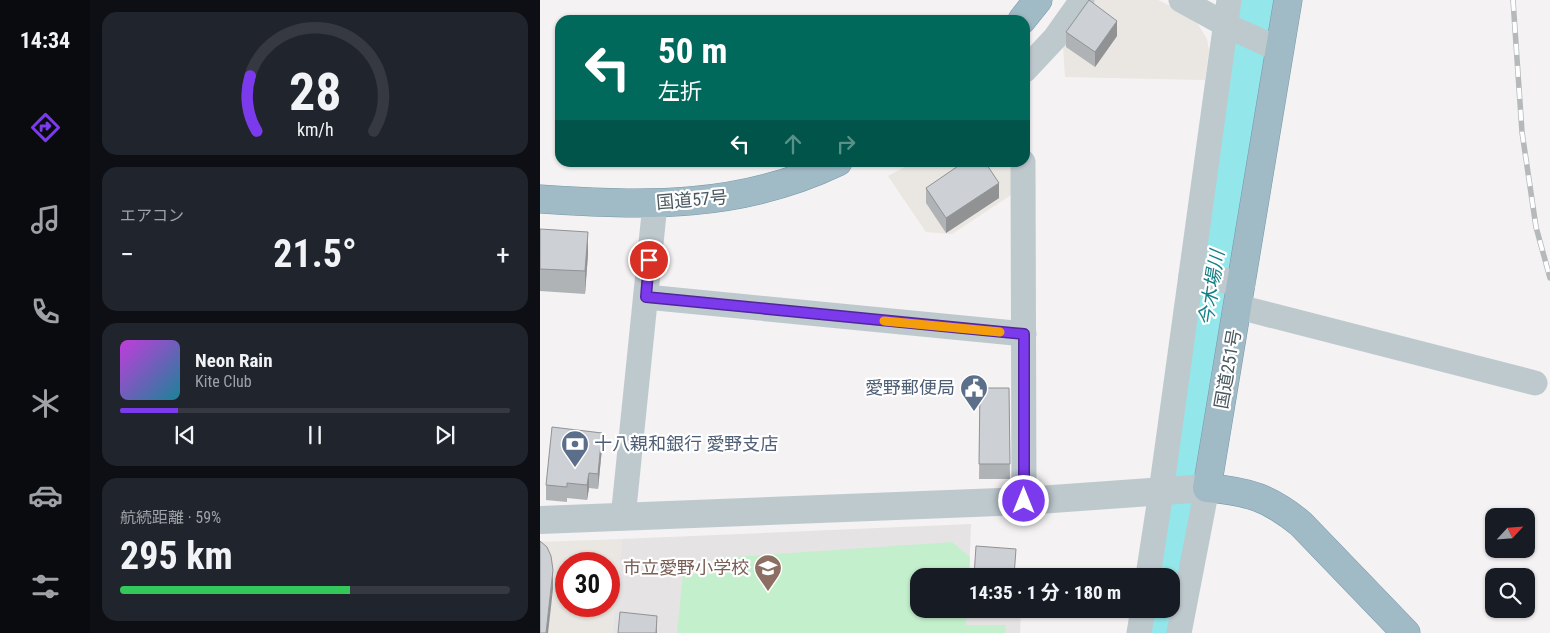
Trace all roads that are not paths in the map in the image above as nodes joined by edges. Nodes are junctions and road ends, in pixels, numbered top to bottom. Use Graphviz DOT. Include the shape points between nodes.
graph roads {
  1 [pos="1038,0"];
  2 [pos="1082,0"];
  3 [pos="1182,0"];
  4 [pos="1288,0"];
  5 [pos="1026,15"];
  6 [pos="1228,17"];
  7 [pos="1274,48"];
  8 [pos="1030,65"];
  9 [pos="828,167"];
  10 [pos="1023,167"];
  11 [pos="540,199"];
  12 [pos="655,204"];
  13 [pos="1196,276"];
  14 [pos="1235,290"];
  15 [pos="646,297"];
  16 [pos="1024,334"];
  17 [pos="1535,383"];
  18 [pos="1202,489"];
  19 [pos="1165,492"];
  20 [pos="1024,501"];
  21 [pos="623,518"];
  22 [pos="540,520"];
  23 [pos="1150,568"];
  24 [pos="1142,618"];
  25 [pos="1139,633"];
  26 [pos="1180,633"];
  27 [pos="1406,633"];
  1 -- 5 [label="highway"];
  2 -- 8 [label="street" via="1055,38"];
  3 -- 6 [label="street"];
  4 -- 7 [label="highway, 国道251号"];
  6 -- 7 [label="street"];
  6 -- 13 [label="street"];
  7 -- 14 [label="highway, 国道251号"];
  9 -- 12 [label="highway, 国道57号" via="732,197"];
  10 -- 16 [label="street"];
  11 -- 12 [label="highway, 国道57号"];
  12 -- 15 [label="street"];
  13 -- 14 [label="street"];
  13 -- 19 [label="street"];
  14 -- 17 [label="street"];
  14 -- 18 [label="highway, 国道251号"];
  15 -- 16 [label="street"];
  15 -- 21 [label="street"];
  16 -- 20 [label="street"];
  18 -- 19 [label="street"];
  18 -- 26 [label="street"];
  18 -- 27 [label="highway" via="1252,495 1287,513"];
  19 -- 20 [label="street"];
  19 -- 23 [label="street"];
  20 -- 21 [label="street"];
  21 -- 22 [label="street"];
  24 -- 25 [label="street"];
}
